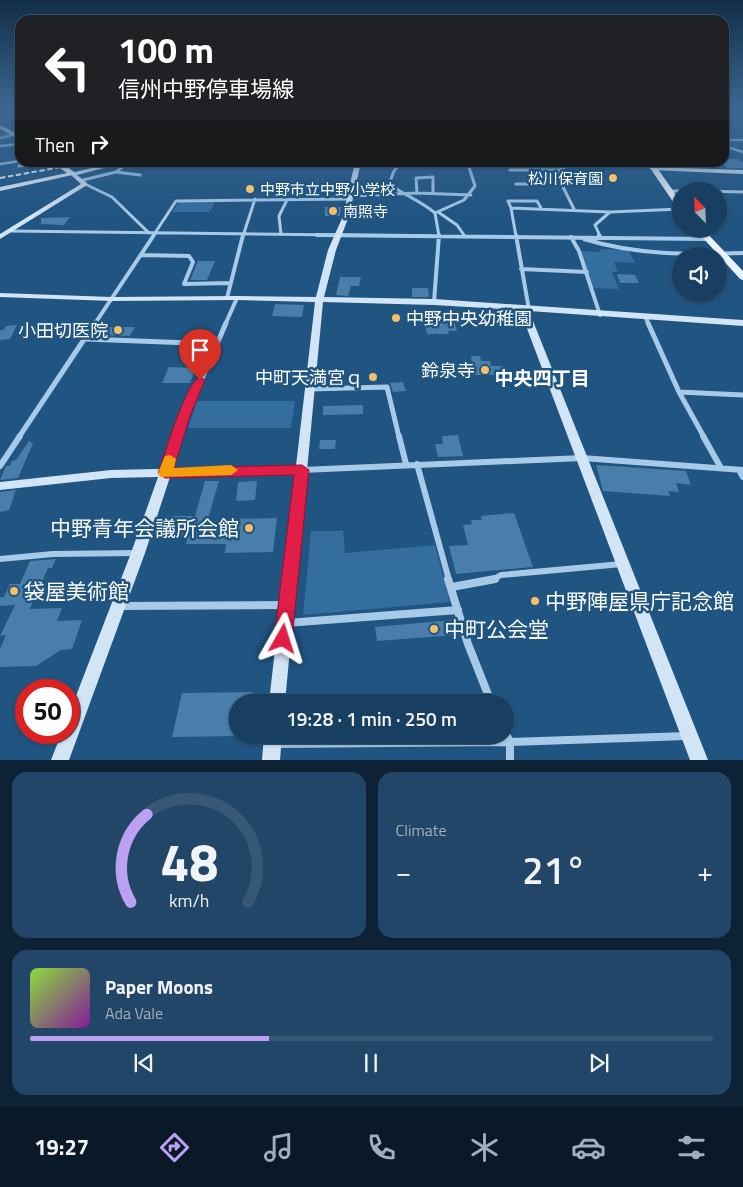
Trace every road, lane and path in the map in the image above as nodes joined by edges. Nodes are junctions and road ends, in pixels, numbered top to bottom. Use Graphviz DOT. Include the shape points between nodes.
graph roads {
  1 [pos="15,144"];
  2 [pos="734,144"];
  3 [pos="0,146"];
  4 [pos="729,148"];
  5 [pos="735,148"];
  6 [pos="743,152"];
  7 [pos="15,162"];
  8 [pos="0,164"];
  9 [pos="62,167"];
  10 [pos="104,167"];
  11 [pos="122,167"];
  12 [pos="357,167"];
  13 [pos="399,167"];
  14 [pos="469,167"];
  15 [pos="566,167"];
  16 [pos="652,167"];
  17 [pos="666,167"];
  18 [pos="510,170"];
  19 [pos="562,171"];
  20 [pos="116,172"];
  21 [pos="743,172"];
  22 [pos="72,174"];
  23 [pos="140,175"];
  24 [pos="84,182"];
  25 [pos="516,184"];
  26 [pos="0,190"];
  27 [pos="668,191"];
  28 [pos="672,191"];
  29 [pos="728,192"];
  30 [pos="743,192"];
  31 [pos="401,193"];
  32 [pos="417,193"];
  33 [pos="433,193"];
  34 [pos="471,195"];
  35 [pos="672,196"];
  36 [pos="351,198"];
  37 [pos="255,200"];
  38 [pos="288,200"];
  39 [pos="511,208"];
  40 [pos="541,208"];
  41 [pos="574,209"];
  42 [pos="672,209"];
  43 [pos="610,212"];
  44 [pos="436,213"];
  45 [pos="11,231"];
  46 [pos="156,232"];
  47 [pos="149,233"];
  48 [pos="243,234"];
  49 [pos="281,234"];
  50 [pos="338,234"];
  51 [pos="439,234"];
  52 [pos="464,235"];
  53 [pos="517,236"];
  54 [pos="0,237"];
  55 [pos="570,237"];
  56 [pos="579,237"];
  57 [pos="601,238"];
  58 [pos="708,239"];
  59 [pos="716,247"];
  60 [pos="743,253"];
  61 [pos="672,254"];
  62 [pos="727,254"];
  63 [pos="141,255"];
  64 [pos="727,259"];
  65 [pos="522,270"];
  66 [pos="587,272"];
  67 [pos="743,278"];
  68 [pos="230,283"];
  69 [pos="0,295"];
  70 [pos="227,298"];
  71 [pos="237,298"];
  72 [pos="112,299"];
  73 [pos="319,300"];
  74 [pos="434,302"];
  75 [pos="526,310"];
  76 [pos="600,315"];
  77 [pos="646,318"];
  78 [pos="743,323"];
  79 [pos="86,339"];
  80 [pos="216,344"];
  81 [pos="310,389"];
  82 [pos="679,392"];
  83 [pos="743,395"];
  84 [pos="582,458"];
  85 [pos="406,464"];
  86 [pos="417,464"];
  87 [pos="0,466"];
  88 [pos="721,468"];
  89 [pos="302,470"];
  90 [pos="741,470"];
  91 [pos="165,473"];
  92 [pos="743,477"];
  93 [pos="0,486"];
  94 [pos="138,553"];
  95 [pos="0,559"];
  96 [pos="623,564"];
  97 [pos="452,587"];
  98 [pos="286,605"];
  99 [pos="117,606"];
  100 [pos="458,610"];
  101 [pos="285,623"];
  102 [pos="278,694"];
  103 [pos="487,694"];
  104 [pos="690,736"];
  105 [pos="514,742"];
  106 [pos="391,744"];
  107 [pos="510,744"];
  108 [pos="272,746"];
  109 [pos="60,760"];
  110 [pos="510,760"];
  111 [pos="699,760"];
  1 -- 3 [label="street"];
  2 -- 5 [label="street"];
  4 -- 6 [label="street"];
  7 -- 8 [label="street"];
  9 -- 22 [label="main road"];
  10 -- 22 [label="street"];
  11 -- 20 [label="street"];
  12 -- 36 [label="street"];
  13 -- 31 [label="street" via="389,181"];
  14 -- 34 [label="street" via="475,186"];
  15 -- 19 [label="street"];
  16 -- 27 [label="main road"];
  17 -- 21 [label="street"];
  18 -- 19 [label="street"];
  19 -- 25 [label="street" via="548,176 543,184"];
  19 -- 41 [label="street" via="566,177 561,183"];
  20 -- 23 [label="street"];
  20 -- 24 [label="street"];
  22 -- 24 [label="street"];
  22 -- 26 [label="main road"];
  24 -- 45 [label="street"];
  24 -- 47 [label="street" via="113,198"];
  27 -- 28 [label="street"];
  27 -- 35 [label="main road"];
  29 -- 30 [label="street"];
  31 -- 32 [label="street"];
  31 -- 36 [label="street"];
  31 -- 44 [label="street" via="417,199"];
  32 -- 33 [label="street"];
  32 -- 33 [label="street" via="416,178 433,178"];
  33 -- 34 [label="street"];
  34 -- 44 [label="street"];
  36 -- 38 [label="street"];
  36 -- 50 [label="street"];
  37 -- 38 [label="street"];
  37 -- 46 [label="street" via="176,201"];
  37 -- 48 [label="street"];
  38 -- 49 [label="street" via="282,207 278,222"];
  39 -- 40 [label="street"];
  39 -- 40 [label="street" via="508,201 537,201"];
  39 -- 53 [label="street"];
  40 -- 41 [label="street"];
  41 -- 43 [label="street"];
  42 -- 43 [label="street"];
  43 -- 57 [label="street" via="595,225"];
  44 -- 51 [label="street"];
  44 -- 52 [label="street" via="448,218"];
  45 -- 47 [label="street"];
  45 -- 54 [label="street"];
  46 -- 47 [label="street"];
  46 -- 48 [label="street"];
  46 -- 63 [label="street"];
  48 -- 49 [label="street"];
  48 -- 68 [label="street"];
  49 -- 50 [label="street"];
  50 -- 51 [label="street"];
  50 -- 73 [label="street"];
  51 -- 52 [label="street"];
  51 -- 74 [label="street"];
  52 -- 53 [label="street"];
  53 -- 55 [label="street"];
  53 -- 65 [label="street"];
  55 -- 56 [label="street"];
  55 -- 66 [label="street"];
  56 -- 57 [label="street"];
  56 -- 61 [label="street" via="606,247"];
  57 -- 58 [label="street"];
  58 -- 59 [label="main road"];
  60 -- 62 [label="street"];
  63 -- 68 [label="street" via="189,256 193,262 184,284"];
  63 -- 72 [label="street"];
  64 -- 67 [label="main road"];
  65 -- 66 [label="street"];
  65 -- 75 [label="street"];
  66 -- 76 [label="street"];
  68 -- 70 [label="street"];
  69 -- 72 [label="street"];
  70 -- 71 [label="street"];
  70 -- 72 [label="street"];
  71 -- 73 [label="street"];
  71 -- 80 [label="street"];
  72 -- 79 [label="street"];
  73 -- 74 [label="street"];
  73 -- 81 [label="street"];
  74 -- 75 [label="street"];
  75 -- 76 [label="street"];
  75 -- 84 [label="street"];
  76 -- 77 [label="street"];
  77 -- 78 [label="street"];
  77 -- 82 [label="street"];
  79 -- 80 [label="street"];
  79 -- 87 [label="street"];
  80 -- 91 [label="street" via="184,416"];
  81 -- 85 [label="street" via="387,387"];
  81 -- 89 [label="street"];
  82 -- 83 [label="street"];
  82 -- 88 [label="street"];
  84 -- 86 [label="street"];
  84 -- 88 [label="street"];
  84 -- 96 [label="street"];
  85 -- 86 [label="street"];
  85 -- 89 [label="street"];
  86 -- 97 [label="street"];
  88 -- 90 [label="street"];
  89 -- 91 [label="street"];
  89 -- 98 [label="street"];
  90 -- 92 [label="street"];
  91 -- 93 [label="street" via="92,476"];
  91 -- 94 [label="street"];
  94 -- 95 [label="street" via="53,554"];
  94 -- 99 [label="street"];
  96 -- 97 [label="street" via="502,575 490,582"];
  96 -- 104 [label="street"];
  97 -- 100 [label="street"];
  98 -- 99 [label="street"];
  98 -- 101 [label="street"];
  99 -- 109 [label="street"];
  100 -- 101 [label="street"];
  100 -- 103 [label="street"];
  101 -- 102 [label="street"];
  104 -- 105 [label="street"];
  104 -- 111 [label="street"];
  106 -- 108 [label="street"];
  107 -- 110 [label="street"];
}
